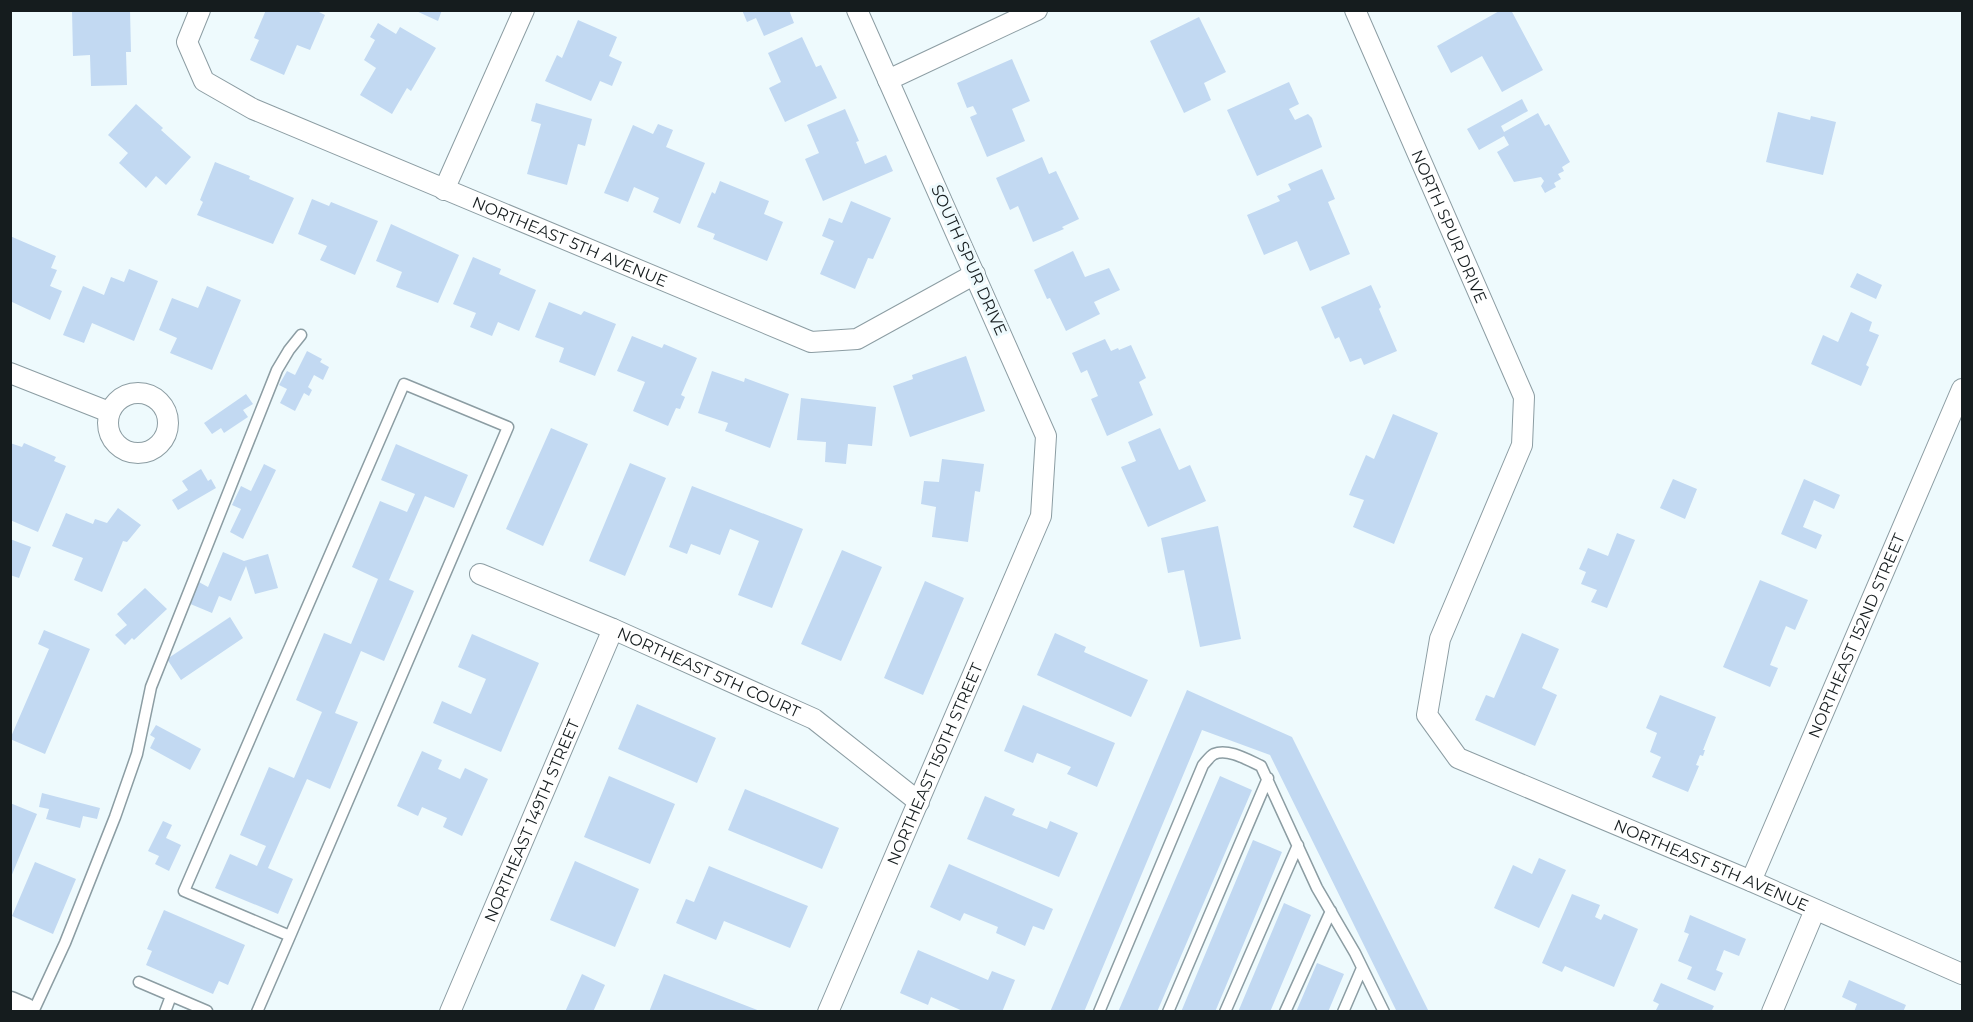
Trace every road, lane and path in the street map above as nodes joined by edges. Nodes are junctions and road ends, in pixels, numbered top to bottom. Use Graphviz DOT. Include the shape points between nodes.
graph roads {
  1 [pos="200,10"];
  2 [pos="524,10"];
  3 [pos="857,10"];
  4 [pos="1037,10"];
  5 [pos="1355,10"];
  6 [pos="888,80"];
  7 [pos="444,189"];
  8 [pos="975,274"];
  9 [pos="301,335"];
  10 [pos="10,373"];
  11 [pos="1962,389"];
  12 [pos="109,412"];
  13 [pos="1041,516"];
  14 [pos="480,574"];
  15 [pos="613,629"];
  16 [pos="1458,758"];
  17 [pos="1268,778"];
  18 [pos="919,802"];
  19 [pos="1298,845"];
  20 [pos="1751,881"];
  21 [pos="1815,910"];
  22 [pos="1330,911"];
  23 [pos="290,936"];
  24 [pos="1362,968"];
  25 [pos="1962,974"];
  26 [pos="139,982"];
  27 [pos="171,996"];
  28 [pos="10,1006"];
  29 [pos="24,1011"];
  30 [pos="33,1011"];
  31 [pos="165,1011"];
  32 [pos="207,1011"];
  33 [pos="257,1011"];
  34 [pos="450,1011"];
  35 [pos="828,1011"];
  36 [pos="1099,1011"];
  37 [pos="1168,1011"];
  38 [pos="1225,1011"];
  39 [pos="1285,1011"];
  40 [pos="1343,1011"];
  41 [pos="1384,1011"];
  42 [pos="1772,1011"];
  1 -- 7 [label="street, NORTHEAST 5TH AVENUE" via="187,42 204,81 253,109"];
  2 -- 7 [label="street"];
  3 -- 6 [label="street, SOUTH SPUR DRIVE"];
  4 -- 6 [label="street"];
  5 -- 16 [label="street, NORTH SPUR DRIVE" via="1524,397 1522,445 1440,639 1427,715"];
  6 -- 8 [label="street, SOUTH SPUR DRIVE"];
  7 -- 8 [label="street, NORTHEAST 5TH AVENUE" via="811,342 857,339"];
  8 -- 13 [label="street, SOUTH SPUR DRIVE" via="1046,436"];
  9 -- 30 [label="lane" via="277,370 172,631 151,687 137,754 115,818 65,944"];
  10 -- 12 [label="street"];
  11 -- 20 [label="street, NORTHEAST 152ND STREET"];
  13 -- 18 [label="street, NORTHEAST 150TH STREET"];
  14 -- 15 [label="street, NORTHEAST 5TH COURT"];
  15 -- 18 [label="street, NORTHEAST 5TH COURT" via="814,719"];
  15 -- 34 [label="street, NORTHEAST 149TH STREET"];
  16 -- 20 [label="street, NORTHEAST 5TH AVENUE"];
  17 -- 19 [label="lane"];
  17 -- 36 [label="lane" via="1261,766 1225,752 1212,755 1203,765"];
  17 -- 37 [label="lane"];
  18 -- 35 [label="street, NORTHEAST 150TH STREET"];
  19 -- 22 [label="lane"];
  19 -- 38 [label="lane"];
  20 -- 21 [label="street, NORTHEAST 5TH AVENUE"];
  21 -- 25 [label="street, NORTHEAST 5TH AVENUE"];
  21 -- 42 [label="street"];
  22 -- 24 [label="lane"];
  22 -- 39 [label="lane"];
  23 -- 23 [label="lane" via="508,427 404,384 184,891"];
  23 -- 33 [label="lane"];
  24 -- 40 [label="lane"];
  24 -- 41 [label="lane"];
  26 -- 27 [label="lane"];
  27 -- 31 [label="lane"];
  27 -- 32 [label="lane"];
  28 -- 29 [label="main road"];
}
